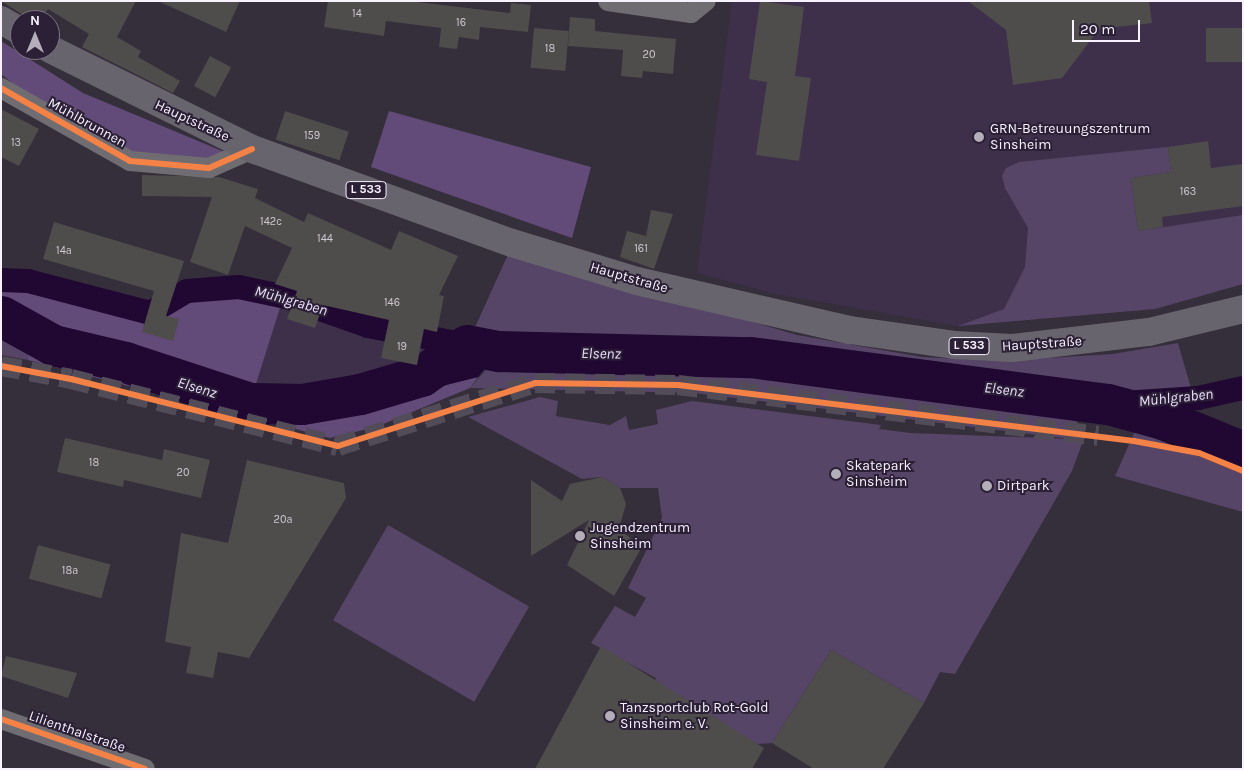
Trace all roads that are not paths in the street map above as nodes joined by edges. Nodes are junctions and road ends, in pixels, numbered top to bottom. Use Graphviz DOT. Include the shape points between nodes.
graph roads {
  1 [pos="608,1"];
  2 [pos="706,1"];
  3 [pos="60,54"];
  4 [pos="1,88"];
  5 [pos="252,149"];
  6 [pos="1243,309"];
  7 [pos="1,720"];
  8 [pos="145,769"];
  1 -- 2 [label="street" via="690,13"];
  3 -- 5 [label="main road, Hauptstraße / L 533"];
  4 -- 5 [label="street, Mühlbrunnen" via="130,162 209,168"];
  5 -- 6 [label="main road, Hauptstraße / L 533" via="512,243 637,281 908,340 1012,348 1076,343 1149,332"];
  7 -- 8 [label="street, Lilienthalstraße"];
}
